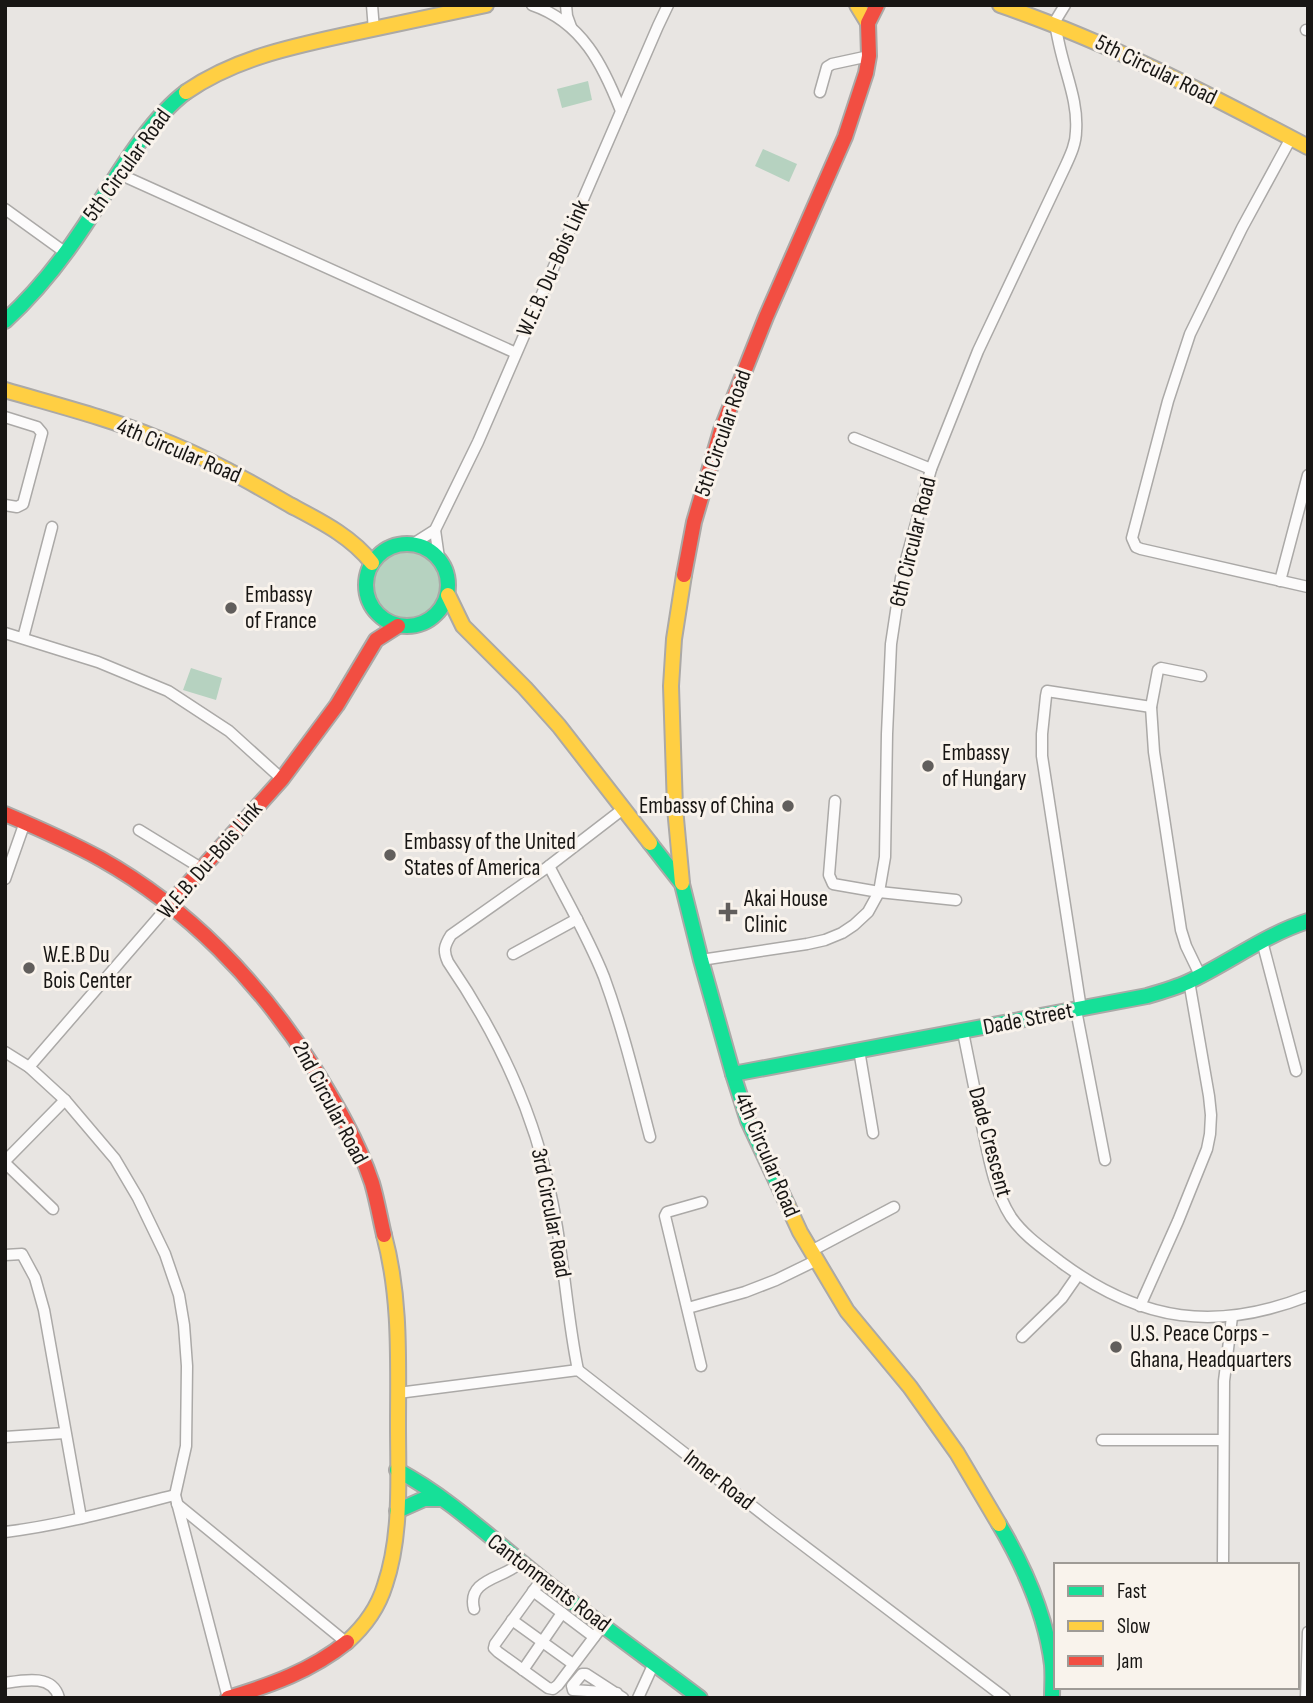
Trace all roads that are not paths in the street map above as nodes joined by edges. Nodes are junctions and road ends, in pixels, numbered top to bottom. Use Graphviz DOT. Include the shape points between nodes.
graph roads {
  1 [pos="372,5"];
  2 [pos="486,5"];
  3 [pos="532,5"];
  4 [pos="566,5"];
  5 [pos="668,5"];
  6 [pos="857,5"];
  7 [pos="877,5"];
  8 [pos="1000,5"];
  9 [pos="1065,5"];
  10 [pos="868,23"];
  11 [pos="1055,24"];
  12 [pos="571,27"];
  13 [pos="374,30"];
  14 [pos="869,56"];
  15 [pos="820,92"];
  16 [pos="621,111"];
  17 [pos="1291,138"];
  18 [pos="1308,147"];
  19 [pos="117,173"];
  20 [pos="5,209"];
  21 [pos="66,253"];
  22 [pos="5,321"];
  23 [pos="516,353"];
  24 [pos="5,390"];
  25 [pos="5,417"];
  26 [pos="854,438"];
  27 [pos="931,469"];
  28 [pos="1308,475"];
  29 [pos="5,505"];
  30 [pos="52,527"];
  31 [pos="435,530"];
  32 [pos="343,535"];
  33 [pos="413,544"];
  34 [pos="391,547"];
  35 [pos="439,558"];
  36 [pos="372,563"];
  37 [pos="1280,581"];
  38 [pos="1308,587"];
  39 [pos="448,595"];
  40 [pos="376,612"];
  41 [pos="435,617"];
  42 [pos="398,626"];
  43 [pos="463,626"];
  44 [pos="5,633"];
  45 [pos="23,638"];
  46 [pos="376,640"];
  47 [pos="1200,677"];
  48 [pos="1151,707"];
  49 [pos="282,779"];
  50 [pos="835,801"];
  51 [pos="623,809"];
  52 [pos="5,814"];
  53 [pos="25,822"];
  54 [pos="139,830"];
  55 [pos="549,866"];
  56 [pos="201,868"];
  57 [pos="5,878"];
  58 [pos="682,884"];
  59 [pos="879,892"];
  60 [pos="956,900"];
  61 [pos="170,905"];
  62 [pos="577,919"];
  63 [pos="1308,921"];
  64 [pos="1262,941"];
  65 [pos="513,954"];
  66 [pos="701,960"];
  67 [pos="1194,978"];
  68 [pos="1078,1010"];
  69 [pos="963,1032"];
  70 [pos="859,1050"];
  71 [pos="5,1052"];
  72 [pos="29,1067"];
  73 [pos="1296,1071"];
  74 [pos="733,1074"];
  75 [pos="65,1100"];
  76 [pos="873,1133"];
  77 [pos="650,1137"];
  78 [pos="1105,1160"];
  79 [pos="5,1162"];
  80 [pos="702,1202"];
  81 [pos="894,1207"];
  82 [pos="53,1209"];
  83 [pos="5,1255"];
  84 [pos="814,1255"];
  85 [pos="1078,1275"];
  86 [pos="1308,1296"];
  87 [pos="1140,1306"];
  88 [pos="688,1308"];
  89 [pos="1232,1317"];
  90 [pos="1022,1337"];
  91 [pos="701,1366"];
  92 [pos="578,1370"];
  93 [pos="398,1393"];
  94 [pos="65,1433"];
  95 [pos="5,1437"];
  96 [pos="1102,1440"];
  97 [pos="1223,1440"];
  98 [pos="397,1470"];
  99 [pos="175,1499"];
  100 [pos="443,1499"];
  101 [pos="397,1511"];
  102 [pos="80,1518"];
  103 [pos="5,1532"];
  104 [pos="521,1562"];
  105 [pos="1223,1563"];
  106 [pos="542,1579"];
  107 [pos="533,1591"];
  108 [pos="474,1609"];
  109 [pos="562,1613"];
  110 [pos="512,1620"];
  111 [pos="604,1624"];
  112 [pos="1308,1632"];
  113 [pos="594,1637"];
  114 [pos="542,1642"];
  115 [pos="347,1643"];
  116 [pos="654,1663"];
  117 [pos="573,1664"];
  118 [pos="523,1670"];
  119 [pos="5,1683"];
  120 [pos="58,1698"];
  121 [pos="228,1698"];
  122 [pos="638,1698"];
  123 [pos="700,1698"];
  124 [pos="1005,1698"];
  125 [pos="1052,1698"];
  126 [pos="1306,1698"];
  1 -- 13 [label="street"];
  2 -- 13 [label="street, 5th Circular Road"];
  3 -- 12 [label="street"];
  4 -- 12 [label="street"];
  5 -- 16 [label="street, W.E.B. Du-Bois Link"];
  6 -- 10 [label="street"];
  7 -- 10 [label="street, 5th Circular Road"];
  8 -- 11 [label="street, 5th Circular Road"];
  9 -- 11 [label="street"];
  10 -- 14 [label="street, 5th Circular Road"];
  11 -- 17 [label="street, 5th Circular Road" via="1130,55"];
  11 -- 27 [label="street, 6th Circular Road" via="1076,114 1072,151 978,351"];
  12 -- 16 [label="street" via="601,65"];
  13 -- 19 [label="street, 5th Circular Road" via="254,58 197,85 168,108"];
  14 -- 15 [label="street" via="827,67"];
  14 -- 58 [label="street, 5th Circular Road" via="845,138 721,429 694,522 674,639 671,686"];
  16 -- 23 [label="street, W.E.B. Du-Bois Link"];
  17 -- 18 [label="street, 5th Circular Road"];
  17 -- 37 [label="street" via="1190,334 1132,531 1133,543 1140,549"];
  19 -- 21 [label="street, 5th Circular Road"];
  19 -- 23 [label="street"];
  20 -- 21 [label="street"];
  21 -- 22 [label="street, 5th Circular Road"];
  23 -- 31 [label="street, W.E.B. Du-Bois Link"];
  24 -- 32 [label="street, 4th Circular Road" via="177,445"];
  25 -- 29 [label="street" via="37,427 42,433 23,504"];
  26 -- 27 [label="street"];
  27 -- 59 [label="street, 6th Circular Road" via="901,578 891,645 886,857"];
  28 -- 37 [label="street"];
  30 -- 45 [label="street"];
  31 -- 33 [label="street"];
  31 -- 35 [label="street"];
  32 -- 34 [label="street, 4th Circular Road"];
  32 -- 36 [label="street, 4th Circular Road"];
  33 -- 34 [label="street"];
  33 -- 35 [label="street"];
  34 -- 36 [label="street"];
  35 -- 39 [label="street" via="446,569"];
  36 -- 40 [label="street" via="366,589"];
  37 -- 38 [label="street"];
  39 -- 41 [label="street"];
  39 -- 43 [label="street, 4th Circular Road"];
  40 -- 42 [label="street"];
  40 -- 46 [label="street"];
  41 -- 42 [label="street" via="411,627"];
  41 -- 43 [label="street, 4th Circular Road"];
  42 -- 46 [label="street, W.E.B. Du-Bois Link"];
  43 -- 51 [label="street, 4th Circular Road" via="559,726"];
  44 -- 45 [label="street"];
  45 -- 49 [label="street" via="168,691 229,731"];
  46 -- 49 [label="street, W.E.B. Du-Bois Link" via="337,705"];
  47 -- 48 [label="street" via="1161,668"];
  48 -- 67 [label="street" via="1177,911"];
  48 -- 68 [label="street" via="1047,691 1042,756"];
  49 -- 56 [label="street, W.E.B. Du-Bois Link"];
  50 -- 59 [label="street" via="829,875 833,884"];
  51 -- 55 [label="street"];
  51 -- 58 [label="street, 4th Circular Road"];
  52 -- 53 [label="street, 2nd Circular Road"];
  53 -- 57 [label="street"];
  53 -- 61 [label="street, 2nd Circular Road" via="121,870"];
  54 -- 56 [label="street"];
  55 -- 62 [label="street"];
  55 -- 92 [label="street, 3rd Circular Road" via="451,935 444,951 508,1066 535,1134 551,1195"];
  56 -- 61 [label="street, W.E.B. Du-Bois Link"];
  58 -- 66 [label="street, 4th Circular Road"];
  59 -- 60 [label="street"];
  59 -- 66 [label="street, 6th Circular Road" via="854,925 825,940"];
  61 -- 72 [label="street, W.E.B. Du-Bois Link"];
  61 -- 93 [label="street, 2nd Circular Road" via="212,940 258,989 302,1047 344,1118 372,1183 392,1268"];
  62 -- 65 [label="street"];
  62 -- 77 [label="street" via="604,978"];
  63 -- 64 [label="street, Dade Street"];
  64 -- 67 [label="street, Dade Street"];
  64 -- 73 [label="street"];
  66 -- 74 [label="street, 4th Circular Road"];
  67 -- 68 [label="street, Dade Street" via="1132,1000"];
  67 -- 87 [label="street" via="1210,1134"];
  68 -- 69 [label="street, Dade Street"];
  68 -- 78 [label="street"];
  69 -- 70 [label="street, Dade Street"];
  69 -- 85 [label="street, Dade Crescent" via="997,1187 1029,1238"];
  70 -- 74 [label="street, Dade Street"];
  70 -- 76 [label="street"];
  71 -- 72 [label="street"];
  72 -- 75 [label="street"];
  74 -- 84 [label="street, 4th Circular Road" via="748,1121"];
  75 -- 79 [label="street"];
  75 -- 99 [label="street" via="114,1159 138,1198 179,1296 188,1418"];
  79 -- 82 [label="street"];
  80 -- 88 [label="street" via="665,1216"];
  81 -- 84 [label="street"];
  83 -- 94 [label="street" via="22,1254 35,1278"];
  84 -- 88 [label="street" via="776,1280"];
  84 -- 125 [label="street, 4th Circular Road" via="848,1311 957,1453 1008,1539 1032,1587 1046,1631"];
  85 -- 87 [label="street, Dade Crescent"];
  85 -- 90 [label="street" via="1062,1298"];
  86 -- 89 [label="street, Dade Crescent"];
  87 -- 89 [label="street, Dade Crescent" via="1199,1318"];
  88 -- 91 [label="street"];
  89 -- 97 [label="street"];
  92 -- 93 [label="street"];
  92 -- 124 [label="street, Inner Road"];
  93 -- 98 [label="street, 2nd Circular Road"];
  94 -- 95 [label="street"];
  94 -- 102 [label="street"];
  96 -- 97 [label="street"];
  97 -- 105 [label="street"];
  98 -- 100 [label="street, Cantonments Road"];
  98 -- 101 [label="street, 2nd Circular Road"];
  99 -- 102 [label="street"];
  99 -- 115 [label="street"];
  99 -- 121 [label="street"];
  100 -- 101 [label="street" via="424,1499"];
  100 -- 104 [label="street, Cantonments Road"];
  101 -- 115 [label="street, 2nd Circular Road" via="390,1574 379,1603"];
  102 -- 103 [label="street"];
  104 -- 106 [label="street, Cantonments Road"];
  104 -- 108 [label="street" via="481,1585 473,1598"];
  106 -- 107 [label="street"];
  106 -- 111 [label="street, Cantonments Road"];
  107 -- 109 [label="street"];
  107 -- 110 [label="street"];
  109 -- 113 [label="street"];
  109 -- 114 [label="street"];
  110 -- 114 [label="street"];
  110 -- 118 [label="street" via="494,1648"];
  111 -- 113 [label="street"];
  111 -- 116 [label="street, Cantonments Road"];
  112 -- 126 [label="street"];
  113 -- 117 [label="street"];
  114 -- 117 [label="street"];
  114 -- 118 [label="street"];
  115 -- 121 [label="street, 2nd Circular Road" via="279,1682"];
  116 -- 122 [label="street"];
  116 -- 123 [label="street, Cantonments Road"];
  117 -- 118 [label="street" via="553,1689"];
  119 -- 120 [label="street" via="51,1683"];
}
